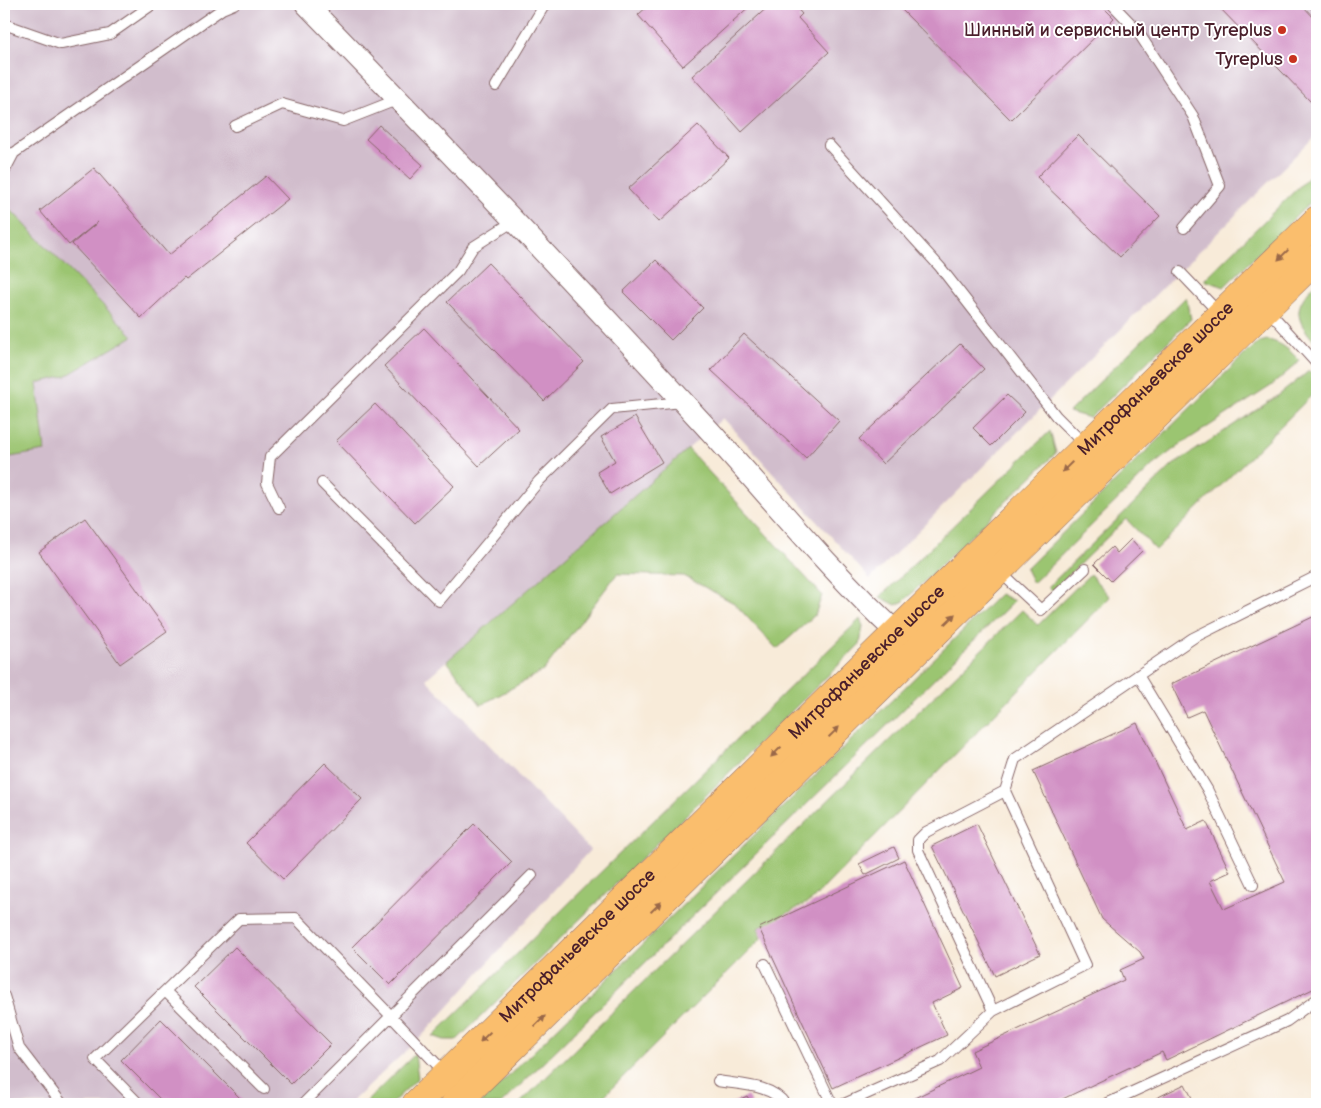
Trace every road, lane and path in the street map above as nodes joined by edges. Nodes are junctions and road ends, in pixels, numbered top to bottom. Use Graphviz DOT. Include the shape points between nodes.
graph roads {
  1 [pos="153,4"];
  2 [pos="234,4"];
  3 [pos="306,4"];
  4 [pos="545,4"];
  5 [pos="1112,4"];
  6 [pos="4,24"];
  7 [pos="496,86"];
  8 [pos="399,100"];
  9 [pos="235,126"];
  10 [pos="829,145"];
  11 [pos="9,154"];
  12 [pos="4,172"];
  13 [pos="1317,220"];
  14 [pos="514,221"];
  15 [pos="1184,228"];
  16 [pos="1317,258"];
  17 [pos="1180,272"];
  18 [pos="1267,308"];
  19 [pos="1221,315"];
  20 [pos="1317,364"];
  21 [pos="683,402"];
  22 [pos="1087,447"];
  23 [pos="322,483"];
  24 [pos="279,508"];
  25 [pos="1085,569"];
  26 [pos="1000,571"];
  27 [pos="1317,576"];
  28 [pos="907,643"];
  29 [pos="1138,675"];
  30 [pos="1005,791"];
  31 [pos="532,875"];
  32 [pos="1253,885"];
  33 [pos="765,964"];
  34 [pos="165,991"];
  35 [pos="4,996"];
  36 [pos="1317,999"];
  37 [pos="993,1011"];
  38 [pos="391,1016"];
  39 [pos="447,1074"];
  40 [pos="718,1082"];
  41 [pos="264,1089"];
  42 [pos="62,1104"];
  43 [pos="139,1104"];
  44 [pos="303,1104"];
  45 [pos="416,1104"];
  46 [pos="455,1104"];
  47 [pos="785,1104"];
  48 [pos="832,1104"];
  49 [pos="844,1104"];
  50 [pos="1106,1104"];
  1 -- 6 [label="lane" via="110,34 61,44"];
  2 -- 11 [label="lane"];
  3 -- 8 [label="street"];
  4 -- 7 [label="lane"];
  5 -- 15 [label="lane" via="1136,29 1193,116 1220,186"];
  8 -- 9 [label="lane" via="343,121 282,104"];
  8 -- 14 [label="street"];
  10 -- 22 [label="lane" via="940,267 1056,416"];
  11 -- 12 [label="lane"];
  13 -- 19 [label="main road, Митрофаньевское шоссе, one-way"];
  14 -- 21 [label="street"];
  14 -- 24 [label="lane" via="473,247 458,271 270,457 267,483"];
  16 -- 18 [label="main road, Митрофаньевское шоссе"];
  17 -- 19 [label="lane"];
  18 -- 20 [label="lane"];
  18 -- 26 [label="main road, Митрофаньевское шоссе"];
  19 -- 22 [label="main road, Митрофаньевское шоссе"];
  21 -- 23 [label="lane" via="612,409 539,480 439,601"];
  21 -- 28 [label="street" via="862,601"];
  22 -- 28 [label="main road, Митрофаньевское шоссе, one-way"];
  25 -- 26 [label="lane" via="1041,610"];
  28 -- 26 [label="main road, Митрофаньевское шоссе, one-way"];
  27 -- 29 [label="lane" via="1193,638"];
  28 -- 39 [label="main road, Митрофаньевское шоссе, one-way"];
  46 -- 28 [label="main road, Митрофаньевское шоссе, one-way"];
  29 -- 30 [label="lane" via="1015,759"];
  29 -- 32 [label="lane" via="1206,790"];
  30 -- 37 [label="lane" via="926,832 918,840 918,850"];
  30 -- 37 [label="lane" via="1085,965"];
  31 -- 38 [label="lane"];
  33 -- 48 [label="lane"];
  34 -- 38 [label="lane" via="239,919 296,918"];
  34 -- 41 [label="lane"];
  34 -- 43 [label="lane" via="95,1059"];
  35 -- 42 [label="lane" via="19,1048"];
  36 -- 50 [label="lane" via="1287,1021"];
  37 -- 49 [label="lane" via="940,1061"];
  38 -- 39 [label="lane"];
  38 -- 44 [label="lane"];
  39 -- 45 [label="main road, Митрофаньевское шоссе"];
  40 -- 47 [label="lane" via="761,1088"];
}
